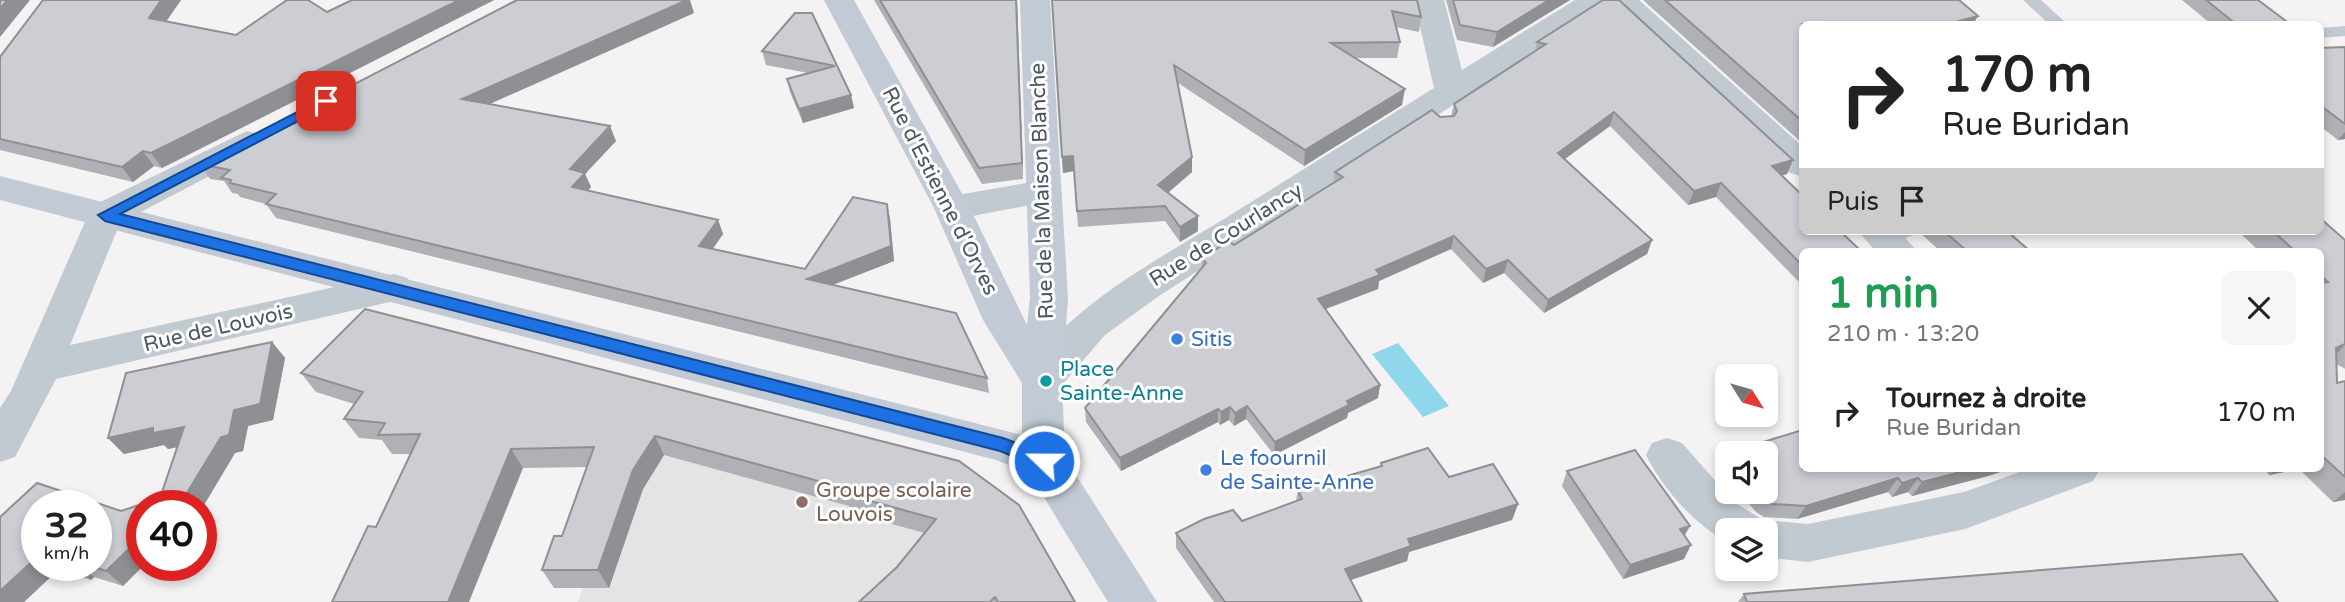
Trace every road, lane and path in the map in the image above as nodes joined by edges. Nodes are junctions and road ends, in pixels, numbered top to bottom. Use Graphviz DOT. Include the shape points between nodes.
graph roads {
  1 [pos="839,0"];
  2 [pos="1035,0"];
  3 [pos="1429,0"];
  4 [pos="1596,0"];
  5 [pos="1621,0"];
  6 [pos="2031,0"];
  7 [pos="2056,21"];
  8 [pos="2345,31"];
  9 [pos="2324,33"];
  10 [pos="1441,109"];
  11 [pos="277,127"];
  12 [pos="1799,161"];
  13 [pos="0,188"];
  14 [pos="1043,192"];
  15 [pos="952,208"];
  16 [pos="105,215"];
  17 [pos="394,288"];
  18 [pos="41,367"];
  19 [pos="1042,381"];
  20 [pos="0,444"];
  21 [pos="1667,455"];
  22 [pos="1044,461"];
  23 [pos="2070,472"];
  24 [pos="1723,518"];
  25 [pos="1778,539"];
  26 [pos="1134,602"];
  1 -- 15 [label="street, Rue d'Estienne d'Orves"];
  2 -- 14 [label="street, Rue de la Maison Blanche"];
  3 -- 10 [label="street"];
  4 -- 10 [label="street, Rue de Courlancy" via="1513,51"];
  5 -- 12 [label="street"];
  6 -- 7 [label="lane"];
  8 -- 9 [label="lane"];
  10 -- 19 [label="street, Rue de Courlancy" via="1143,288 1091,326"];
  11 -- 16 [label="street"];
  13 -- 16 [label="street, Rue de Louvois"];
  14 -- 15 [label="street"];
  14 -- 19 [label="street, Rue de la Maison Blanche" via="1049,298"];
  15 -- 19 [label="street, Rue d'Estienne d'Orves" via="1003,320"];
  16 -- 17 [label="street, Rue de Louvois"];
  16 -- 18 [label="street"];
  17 -- 18 [label="street, Rue de Louvois"];
  17 -- 22 [label="street, Rue de Louvois" via="1003,445"];
  18 -- 20 [label="street"];
  19 -- 22 [label="street, Rue de la Maison Blanche"];
  21 -- 24 [label="street"];
  22 -- 26 [label="street"];
  23 -- 25 [label="street" via="1965,510 1808,543"];
}
